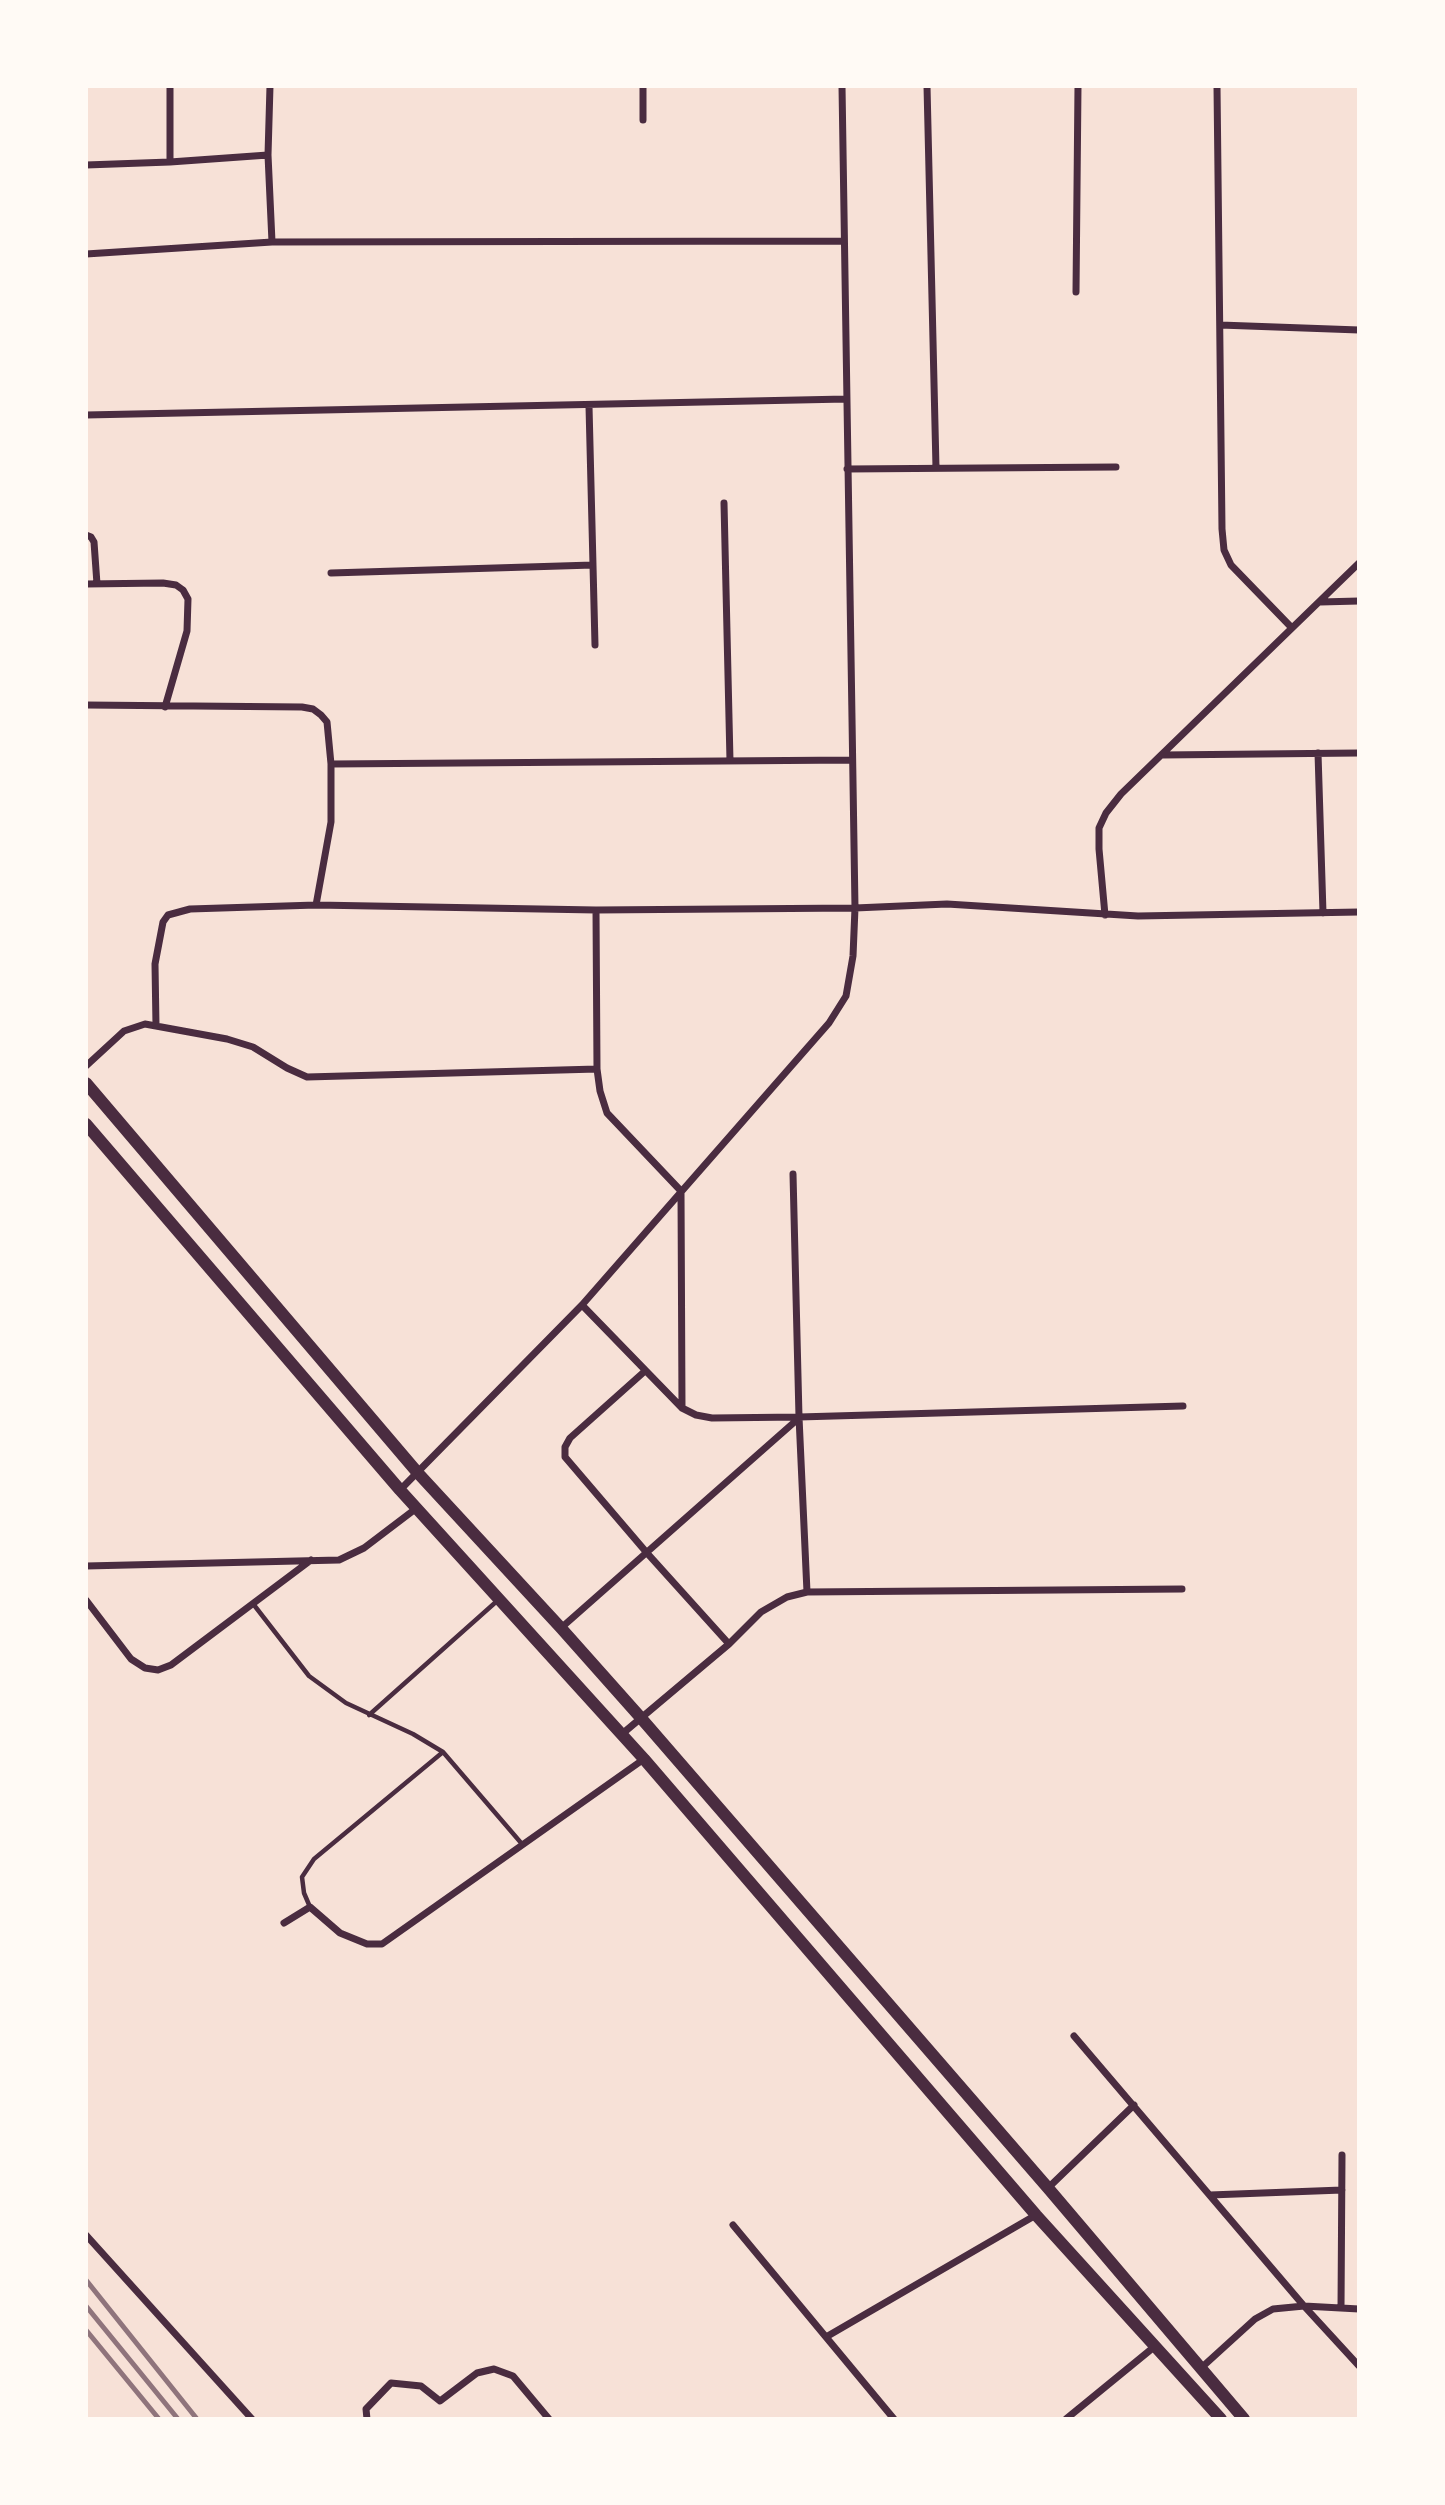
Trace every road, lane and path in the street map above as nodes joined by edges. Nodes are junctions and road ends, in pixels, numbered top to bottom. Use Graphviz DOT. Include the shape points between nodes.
graph roads {
  1 [pos="170,86"];
  2 [pos="270,86"];
  3 [pos="643,86"];
  4 [pos="842,86"];
  5 [pos="928,86"];
  6 [pos="1078,86"];
  7 [pos="1217,86"];
  8 [pos="643,120"];
  9 [pos="268,155"];
  10 [pos="170,162"];
  11 [pos="86,165"];
  12 [pos="844,241"];
  13 [pos="272,242"];
  14 [pos="86,254"];
  15 [pos="1076,292"];
  16 [pos="1220,325"];
  17 [pos="1359,330"];
  18 [pos="846,399"];
  19 [pos="589,406"];
  20 [pos="86,415"];
  21 [pos="1116,467"];
  22 [pos="936,468"];
  23 [pos="848,469"];
  24 [pos="723,503"];
  25 [pos="86,534"];
  26 [pos="1359,563"];
  27 [pos="593,565"];
  28 [pos="331,573"];
  29 [pos="86,584"];
  30 [pos="97,584"];
  31 [pos="1359,601"];
  32 [pos="1319,602"];
  33 [pos="1292,628"];
  34 [pos="595,645"];
  35 [pos="86,705"];
  36 [pos="165,707"];
  37 [pos="1318,753"];
  38 [pos="1359,753"];
  39 [pos="1161,755"];
  40 [pos="852,760"];
  41 [pos="730,761"];
  42 [pos="331,764"];
  43 [pos="316,905"];
  44 [pos="855,908"];
  45 [pos="596,910"];
  46 [pos="1359,912"];
  47 [pos="1323,913"];
  48 [pos="1105,915"];
  49 [pos="156,1026"];
  50 [pos="86,1066"];
  51 [pos="597,1069"];
  52 [pos="86,1083"];
  53 [pos="86,1124"];
  54 [pos="793,1174"];
  55 [pos="681,1191"];
  56 [pos="582,1305"];
  57 [pos="645,1371"];
  58 [pos="1183,1406"];
  59 [pos="682,1408"];
  60 [pos="799,1417"];
  61 [pos="417,1472"];
  62 [pos="400,1490"];
  63 [pos="418,1507"];
  64 [pos="647,1553"];
  65 [pos="311,1560"];
  66 [pos="86,1566"];
  67 [pos="1182,1589"];
  68 [pos="807,1592"];
  69 [pos="500,1598"];
  70 [pos="86,1600"];
  71 [pos="254,1605"];
  72 [pos="561,1628"];
  73 [pos="729,1644"];
  74 [pos="369,1715"];
  75 [pos="641,1718"];
  76 [pos="622,1734"];
  77 [pos="443,1752"];
  78 [pos="644,1759"];
  79 [pos="522,1844"];
  80 [pos="310,1907"];
  81 [pos="284,1923"];
  82 [pos="1074,2036"];
  83 [pos="1134,2105"];
  84 [pos="1342,2155"];
  85 [pos="1048,2188"];
  86 [pos="1342,2190"];
  87 [pos="1210,2195"];
  88 [pos="1036,2215"];
  89 [pos="733,2225"];
  90 [pos="86,2235"];
  91 [pos="1304,2306"];
  92 [pos="1340,2308"];
  93 [pos="1359,2309"];
  94 [pos="826,2337"];
  95 [pos="1154,2347"];
  96 [pos="1359,2366"];
  97 [pos="1199,2369"];
  98 [pos="252,2419"];
  99 [pos="367,2419"];
  100 [pos="549,2419"];
  101 [pos="894,2419"];
  102 [pos="1066,2419"];
  103 [pos="1221,2419"];
  104 [pos="1244,2419"];
  1 -- 10 [label="street"];
  2 -- 9 [label="street"];
  3 -- 8 [label="street"];
  4 -- 12 [label="street"];
  5 -- 22 [label="street"];
  6 -- 15 [label="street"];
  7 -- 16 [label="street"];
  9 -- 10 [label="street"];
  9 -- 13 [label="street"];
  10 -- 11 [label="street"];
  12 -- 13 [label="street"];
  12 -- 18 [label="street"];
  13 -- 14 [label="street"];
  16 -- 17 [label="street"];
  16 -- 33 [label="street" via="1224,550 1231,565"];
  18 -- 19 [label="street"];
  18 -- 23 [label="street"];
  19 -- 20 [label="street"];
  19 -- 27 [label="street"];
  21 -- 22 [label="street"];
  22 -- 23 [label="street"];
  23 -- 40 [label="street"];
  24 -- 41 [label="street"];
  25 -- 30 [label="street" via="94,542"];
  26 -- 32 [label="street"];
  27 -- 28 [label="street"];
  27 -- 34 [label="street"];
  29 -- 30 [label="street"];
  30 -- 36 [label="street" via="176,585 188,599 187,631"];
  31 -- 32 [label="street"];
  32 -- 33 [label="street"];
  33 -- 39 [label="street"];
  35 -- 36 [label="street"];
  36 -- 42 [label="street" via="313,709 327,722"];
  37 -- 38 [label="street"];
  37 -- 39 [label="street"];
  37 -- 47 [label="street"];
  39 -- 48 [label="street" via="1121,794 1100,828"];
  40 -- 41 [label="street"];
  40 -- 44 [label="street"];
  41 -- 42 [label="street"];
  42 -- 43 [label="street" via="331,822"];
  43 -- 45 [label="street"];
  43 -- 49 [label="street" via="190,909 167,915 155,964"];
  44 -- 45 [label="street"];
  44 -- 48 [label="street" via="947,905"];
  44 -- 55 [label="street" via="846,996 829,1023"];
  45 -- 51 [label="street"];
  46 -- 47 [label="street"];
  47 -- 48 [label="street"];
  49 -- 50 [label="street" via="145,1024 124,1031"];
  49 -- 51 [label="street" via="253,1046 307,1077"];
  51 -- 55 [label="street" via="607,1113"];
  52 -- 61 [label="street"];
  53 -- 62 [label="street"];
  54 -- 60 [label="street"];
  55 -- 56 [label="street"];
  55 -- 59 [label="street"];
  56 -- 57 [label="street"];
  56 -- 61 [label="street"];
  57 -- 59 [label="street"];
  57 -- 64 [label="street" via="570,1438 565,1457"];
  58 -- 60 [label="street"];
  59 -- 60 [label="street" via="712,1418"];
  60 -- 64 [label="street"];
  60 -- 68 [label="street"];
  61 -- 62 [label="street"];
  61 -- 72 [label="street"];
  62 -- 63 [label="street"];
  63 -- 65 [label="street" via="364,1548 339,1560"];
  63 -- 69 [label="street"];
  64 -- 72 [label="street"];
  64 -- 73 [label="street"];
  65 -- 66 [label="street"];
  65 -- 71 [label="street"];
  67 -- 68 [label="street"];
  68 -- 73 [label="street" via="786,1597 761,1612"];
  69 -- 74 [label="lane"];
  69 -- 76 [label="street"];
  70 -- 71 [label="street" via="131,1659 158,1670"];
  71 -- 74 [label="lane" via="309,1676"];
  72 -- 75 [label="street"];
  73 -- 75 [label="street"];
  74 -- 77 [label="lane"];
  75 -- 76 [label="street"];
  75 -- 85 [label="street"];
  76 -- 78 [label="street"];
  77 -- 79 [label="lane"];
  77 -- 80 [label="lane" via="314,1858 302,1877"];
  78 -- 79 [label="street"];
  78 -- 88 [label="street"];
  79 -- 80 [label="street" via="382,1944 340,1934"];
  80 -- 81 [label="street"];
  82 -- 83 [label="street"];
  83 -- 85 [label="street"];
  83 -- 87 [label="street"];
  84 -- 86 [label="street"];
  85 -- 97 [label="street"];
  86 -- 87 [label="street"];
  86 -- 92 [label="street"];
  87 -- 91 [label="street"];
  88 -- 94 [label="street"];
  88 -- 95 [label="street"];
  89 -- 94 [label="street"];
  90 -- 98 [label="street"];
  91 -- 92 [label="street"];
  91 -- 96 [label="street"];
  91 -- 97 [label="street" via="1273,2309 1255,2319"];
  92 -- 93 [label="street"];
  94 -- 101 [label="street"];
  95 -- 102 [label="street"];
  95 -- 103 [label="street"];
  97 -- 104 [label="street"];
  99 -- 100 [label="street" via="366,2409 391,2383 421,2386 440,2401 477,2373 494,2369 513,2376"];
}
